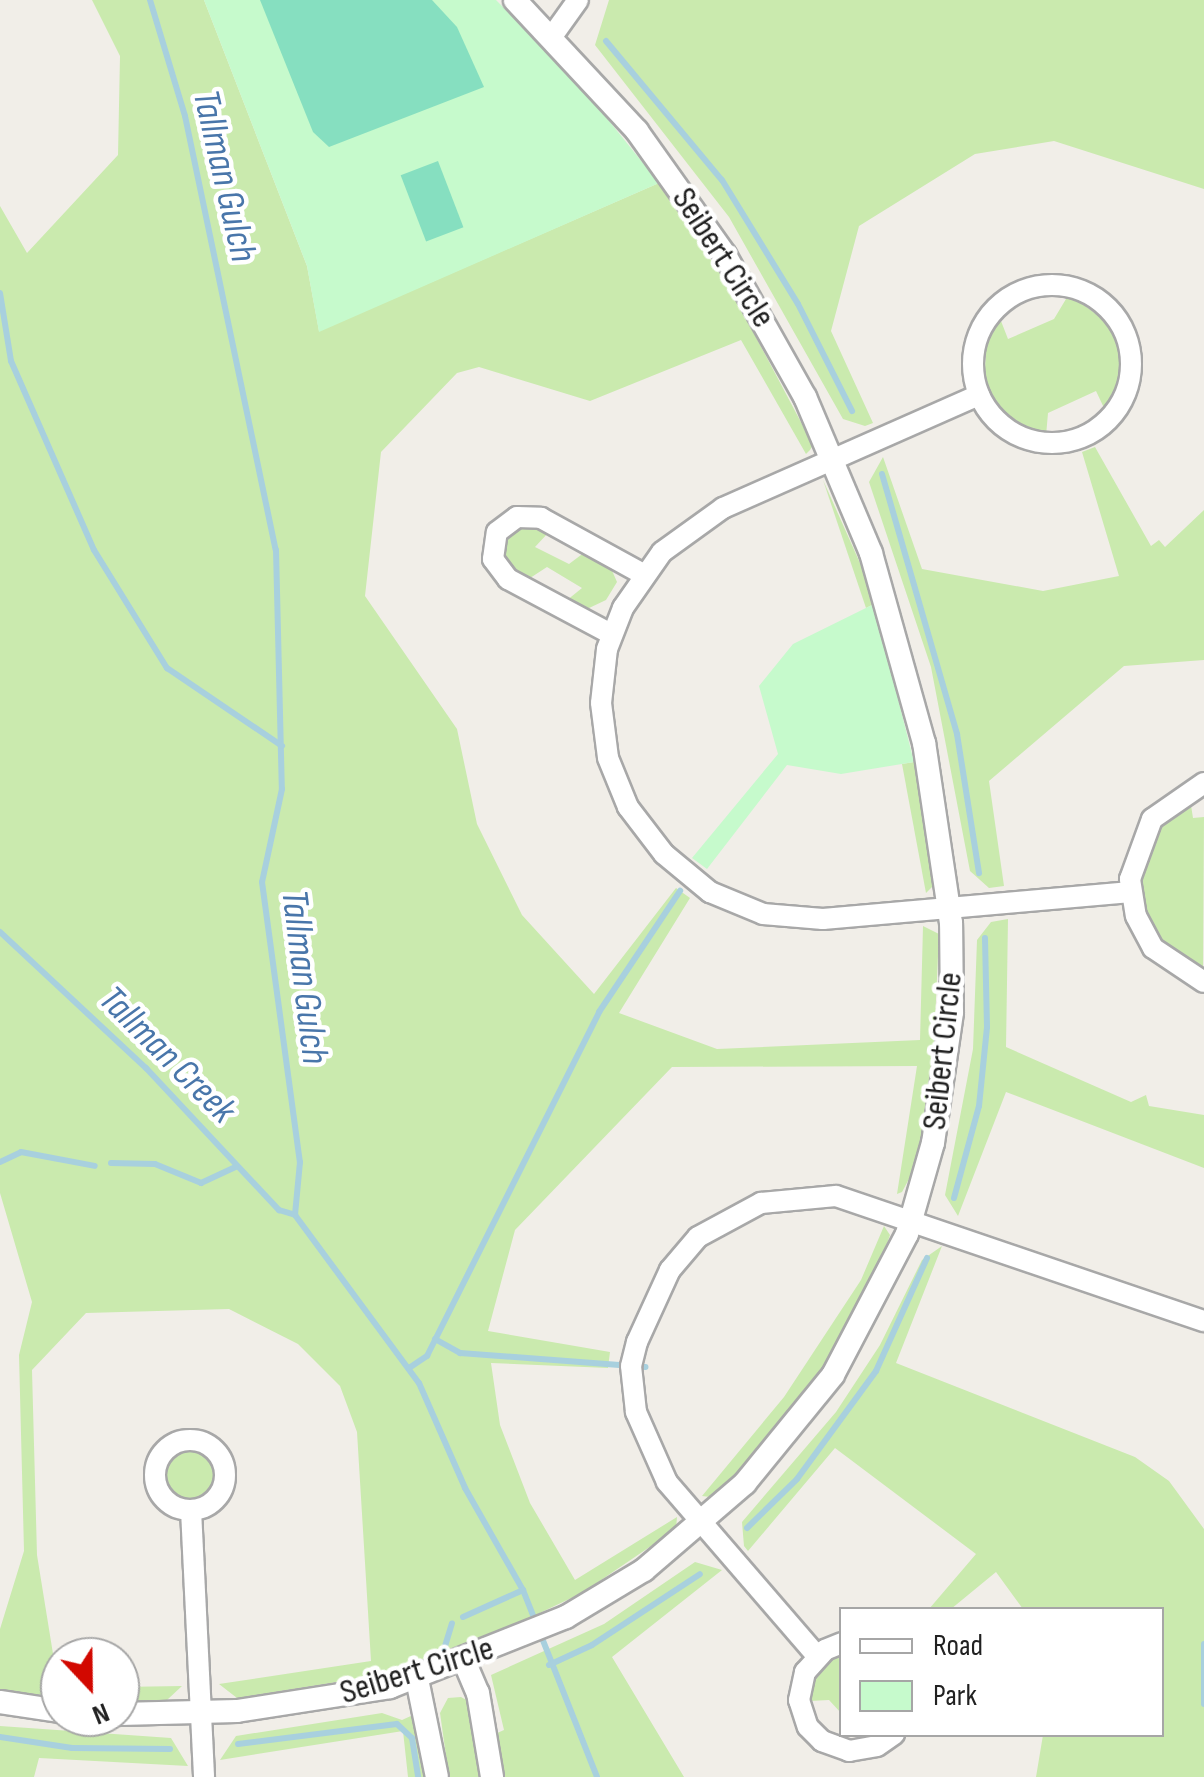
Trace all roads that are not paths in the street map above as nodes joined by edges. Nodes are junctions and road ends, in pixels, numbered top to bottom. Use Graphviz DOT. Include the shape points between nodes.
graph roads {
  1 [pos="515,0"];
  2 [pos="578,0"];
  3 [pos="553,35"];
  4 [pos="980,395"];
  5 [pos="834,460"];
  6 [pos="644,574"];
  7 [pos="611,634"];
  8 [pos="1204,783"];
  9 [pos="1130,892"];
  10 [pos="950,908"];
  11 [pos="1204,982"];
  12 [pos="912,1218"];
  13 [pos="1204,1321"];
  14 [pos="191,1510"];
  15 [pos="703,1524"];
  16 [pos="839,1645"];
  17 [pos="817,1656"];
  18 [pos="465,1662"];
  19 [pos="417,1680"];
  20 [pos="0,1702"];
  21 [pos="40,1707"];
  22 [pos="140,1714"];
  23 [pos="201,1714"];
  24 [pos="888,1737"];
  25 [pos="204,1777"];
  26 [pos="437,1777"];
  27 [pos="492,1777"];
  1 -- 3 [label="street, Seibert Circle"];
  2 -- 3 [label="street"];
  3 -- 5 [label="street, Seibert Circle" via="650,148 725,255"];
  4 -- 4 [label="street" via="992,415 1020,436 1076,439 1121,403 1131,370 1126,336 1107,306 1087,292 1064,285 1028,288 997,306 978,336 973,360"];
  4 -- 5 [label="street"];
  5 -- 6 [label="street" via="708,516"];
  5 -- 10 [label="street, Seibert Circle" via="910,681"];
  6 -- 7 [label="street"];
  6 -- 7 [label="street" via="540,518 516,517 497,532 493,559 508,580"];
  7 -- 10 [label="street" via="602,692 608,758 645,834 690,878 732,902 792,919"];
  8 -- 9 [label="street" via="1152,819 1134,853"];
  9 -- 10 [label="street"];
  9 -- 11 [label="street" via="1153,948"];
  10 -- 12 [label="street, Seibert Circle" via="948,1057"];
  12 -- 13 [label="street"];
  12 -- 15 [label="street, Seibert Circle" via="833,1375 774,1452"];
  12 -- 15 [label="street" via="836,1196 773,1199 707,1229 670,1270 637,1342 632,1389 657,1466"];
  14 -- 23 [label="street"];
  15 -- 17 [label="street"];
  15 -- 18 [label="street, Seibert Circle" via="566,1617"];
  16 -- 17 [label="street"];
  17 -- 24 [label="street" via="799,1690 800,1709 814,1735 839,1750 859,1751"];
  18 -- 19 [label="street, Seibert Circle"];
  18 -- 27 [label="street" via="478,1693"];
  19 -- 23 [label="street, Seibert Circle" via="317,1702"];
  19 -- 26 [label="street"];
  20 -- 21 [label="street"];
  22 -- 23 [label="street, Seibert Circle"];
  23 -- 25 [label="street"];
}
